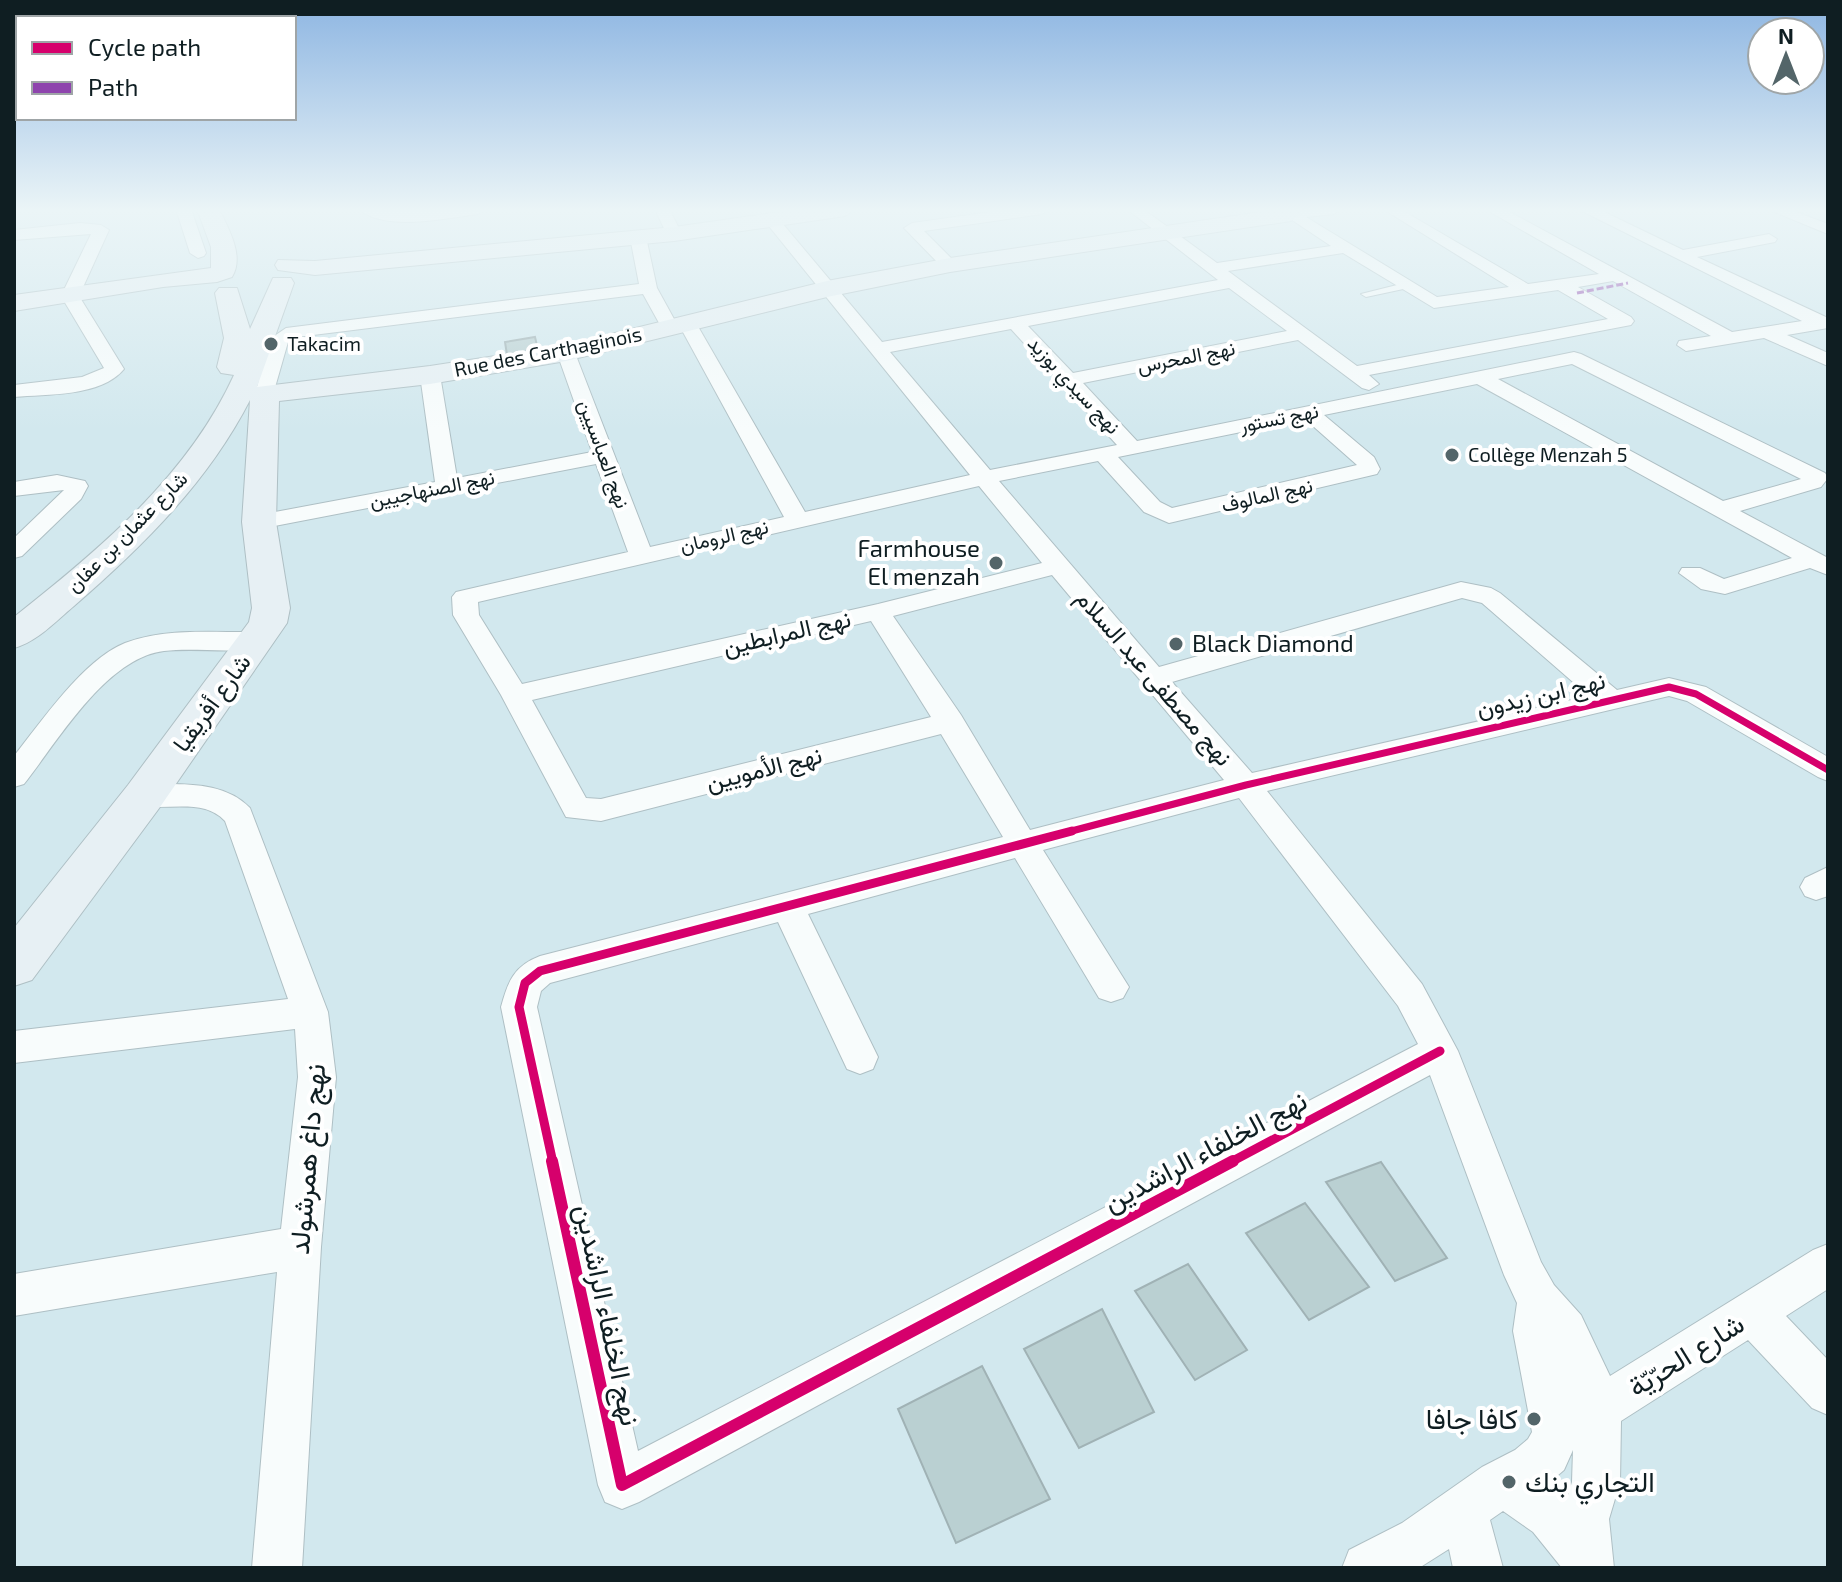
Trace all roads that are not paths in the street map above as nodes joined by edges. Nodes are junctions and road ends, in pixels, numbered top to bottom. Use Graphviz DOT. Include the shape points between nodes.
graph roads {
  1 [pos="221,282"];
  2 [pos="76,283"];
  3 [pos="147,283"];
  4 [pos="212,283"];
  5 [pos="225,283"];
  6 [pos="262,283"];
  7 [pos="263,283"];
  8 [pos="647,283"];
  9 [pos="822,283"];
  10 [pos="859,283"];
  11 [pos="1229,283"];
  12 [pos="1234,283"];
  13 [pos="1400,283"];
  14 [pos="1514,283"];
  15 [pos="1569,283"];
  16 [pos="1628,283"];
  17 [pos="1740,283"];
  18 [pos="1561,284"];
  19 [pos="1405,286"];
  20 [pos="648,288"];
  21 [pos="827,289"];
  22 [pos="1526,290"];
  23 [pos="96,292"];
  24 [pos="1366,294"];
  25 [pos="70,296"];
  26 [pos="14,303"];
  27 [pos="1016,323"];
  28 [pos="1825,323"];
  29 [pos="678,326"];
  30 [pos="1768,333"];
  31 [pos="1302,334"];
  32 [pos="1729,338"];
  33 [pos="1686,345"];
  34 [pos="880,348"];
  35 [pos="566,353"];
  36 [pos="1828,360"];
  37 [pos="1353,372"];
  38 [pos="430,375"];
  39 [pos="1479,377"];
  40 [pos="1069,380"];
  41 [pos="14,391"];
  42 [pos="265,394"];
  43 [pos="1387,397"];
  44 [pos="1309,412"];
  45 [pos="1132,448"];
  46 [pos="1103,454"];
  47 [pos="604,456"];
  48 [pos="984,478"];
  49 [pos="447,486"];
  50 [pos="14,489"];
  51 [pos="1721,509"];
  52 [pos="797,519"];
  53 [pos="259,522"];
  54 [pos="14,551"];
  55 [pos="641,555"];
  56 [pos="1820,563"];
  57 [pos="1057,566"];
  58 [pos="1691,573"];
  59 [pos="878,612"];
  60 [pos="14,618"];
  61 [pos="14,636"];
  62 [pos="259,640"];
  63 [pos="1153,678"];
  64 [pos="515,695"];
  65 [pos="1610,699"];
  66 [pos="951,722"];
  67 [pos="1828,770"];
  68 [pos="14,776"];
  69 [pos="1246,785"];
  70 [pos="144,796"];
  71 [pos="1021,844"];
  72 [pos="788,907"];
  73 [pos="14,965"];
  74 [pos="1111,987"];
  75 [pos="310,1012"];
  76 [pos="14,1047"];
  77 [pos="1440,1051"];
  78 [pos="860,1057"];
  79 [pos="300,1247"];
  80 [pos="1828,1265"];
  81 [pos="14,1295"];
  82 [pos="1539,1300"];
  83 [pos="1752,1313"];
  84 [pos="1828,1392"];
  85 [pos="1598,1409"];
  86 [pos="1553,1446"];
  87 [pos="1482,1498"];
  88 [pos="1589,1567"];
  89 [pos="277,1568"];
  90 [pos="1367,1568"];
  91 [pos="1478,1568"];
  1 -- 60 [label="main road, شارع عثمان بن عفان" via="239,328 238,348 207,417 114,528"];
  2 -- 25 [label="street"];
  3 -- 23 [label="main road"];
  4 -- 23 [label="main road"];
  5 -- 6 [label="main road" via="262,290"];
  7 -- 61 [label="main road, شارع عثمان بن عفان" via="263,322 244,385 198,458 133,531"];
  8 -- 20 [label="street"];
  9 -- 21 [label="street, نهج مصطفى عبد السلام"];
  10 -- 21 [label="main road, Rue des Carthaginois"];
  11 -- 27 [label="street"];
  12 -- 31 [label="street"];
  13 -- 19 [label="street"];
  14 -- 22 [label="street"];
  15 -- 18 [label="street"];
  16 -- 32 [label="street"];
  17 -- 28 [label="street"];
  18 -- 22 [label="street"];
  18 -- 37 [label="street" via="1625,321"];
  19 -- 22 [label="street" via="1434,303"];
  19 -- 24 [label="lane"];
  20 -- 29 [label="street"];
  20 -- 42 [label="street" via="292,332 279,339"];
  21 -- 29 [label="main road, Rue des Carthaginois"];
  21 -- 34 [label="street, نهج مصطفى عبد السلام"];
  23 -- 25 [label="main road"];
  25 -- 26 [label="main road"];
  25 -- 41 [label="street" via="113,372 92,381"];
  27 -- 34 [label="street"];
  27 -- 40 [label="street, نهج سيدي بوزيد"];
  28 -- 30 [label="street"];
  29 -- 35 [label="main road, Rue des Carthaginois"];
  29 -- 52 [label="street"];
  30 -- 32 [label="street"];
  30 -- 36 [label="street"];
  31 -- 37 [label="street"];
  31 -- 40 [label="street, نهج المحرس"];
  32 -- 33 [label="street"];
  34 -- 48 [label="street, نهج مصطفى عبد السلام"];
  35 -- 38 [label="main road, Rue des Carthaginois"];
  35 -- 47 [label="street, نهج العباسيين"];
  37 -- 43 [label="street"];
  38 -- 42 [label="main road, Rue des Carthaginois"];
  38 -- 49 [label="street"];
  39 -- 43 [label="street, نهج تستور"];
  39 -- 51 [label="street"];
  39 -- 51 [label="street, نهج تستور" via="1574,358 1817,478"];
  40 -- 45 [label="street, نهج سيدي بوزيد"];
  42 -- 53 [label="main road, شارع أفريقيا"];
  43 -- 44 [label="street, نهج تستور"];
  44 -- 45 [label="street, نهج تستور"];
  44 -- 46 [label="street, نهج المالوف" via="1369,469 1169,516 1152,507"];
  45 -- 46 [label="street, نهج تستور"];
  46 -- 48 [label="street, نهج تستور"];
  47 -- 49 [label="street, نهج الصنهاجيين"];
  47 -- 55 [label="street, نهج العباسيين"];
  48 -- 52 [label="street, نهج الرومان"];
  48 -- 57 [label="street, نهج مصطفى عبد السلام"];
  49 -- 53 [label="street, نهج الصنهاجيين"];
  50 -- 54 [label="street" via="77,486"];
  51 -- 56 [label="street"];
  52 -- 55 [label="street, نهج الرومان"];
  53 -- 62 [label="main road, شارع أفريقيا" via="271,616"];
  55 -- 64 [label="street, نهج الرومان" via="465,597 466,615"];
  56 -- 58 [label="street" via="1725,587"];
  57 -- 59 [label="street, نهج المرابطين"];
  57 -- 63 [label="street, نهج مصطفى عبد السلام"];
  59 -- 64 [label="street, نهج المرابطين"];
  59 -- 66 [label="street"];
  62 -- 68 [label="street" via="148,645 122,654"];
  62 -- 70 [label="main road, شارع أفريقيا"];
  63 -- 65 [label="street" via="1470,590 1491,598"];
  63 -- 69 [label="street, نهج مصطفى عبد السلام"];
  64 -- 66 [label="street, نهج الأمويين" via="577,809 601,810"];
  65 -- 67 [label="street, نهج ابن زيدون" via="1669,687 1688,691"];
  65 -- 69 [label="street, نهج ابن زيدون"];
  66 -- 71 [label="street"];
  69 -- 71 [label="street, نهج الخلفاء الراشدين"];
  69 -- 77 [label="street, نهج مصطفى عبد السلام" via="1410,995"];
  70 -- 73 [label="main road, شارع أفريقيا"];
  70 -- 75 [label="street, نهج داغ همرشولد" via="211,799 232,806"];
  71 -- 72 [label="street, نهج الخلفاء الراشدين"];
  71 -- 74 [label="street"];
  72 -- 77 [label="street, نهج الخلفاء الراشدين" via="540,971 519,996 622,1485"];
  72 -- 78 [label="street"];
  75 -- 76 [label="street"];
  75 -- 79 [label="street, نهج داغ همرشولد" via="317,1077"];
  77 -- 82 [label="street, نهج مصطفى عبد السلام"];
  79 -- 81 [label="street"];
  79 -- 89 [label="street, نهج داغ همرشولد"];
  80 -- 83 [label="street, شارع الحرّيّة"];
  82 -- 85 [label="street, نهج مصطفى عبد السلام" via="1566,1330"];
  82 -- 86 [label="street" via="1535,1331 1555,1432"];
  83 -- 84 [label="street"];
  83 -- 85 [label="street, شارع الحرّيّة"];
  85 -- 86 [label="street, شارع الحرّيّة" via="1586,1438"];
  85 -- 88 [label="street, نهج مصطفى عبد السلام" via="1596,1482 1585,1519"];
  86 -- 87 [label="street"];
  87 -- 88 [label="street" via="1528,1495 1555,1519"];
  87 -- 90 [label="street"];
  87 -- 91 [label="street"];
}
